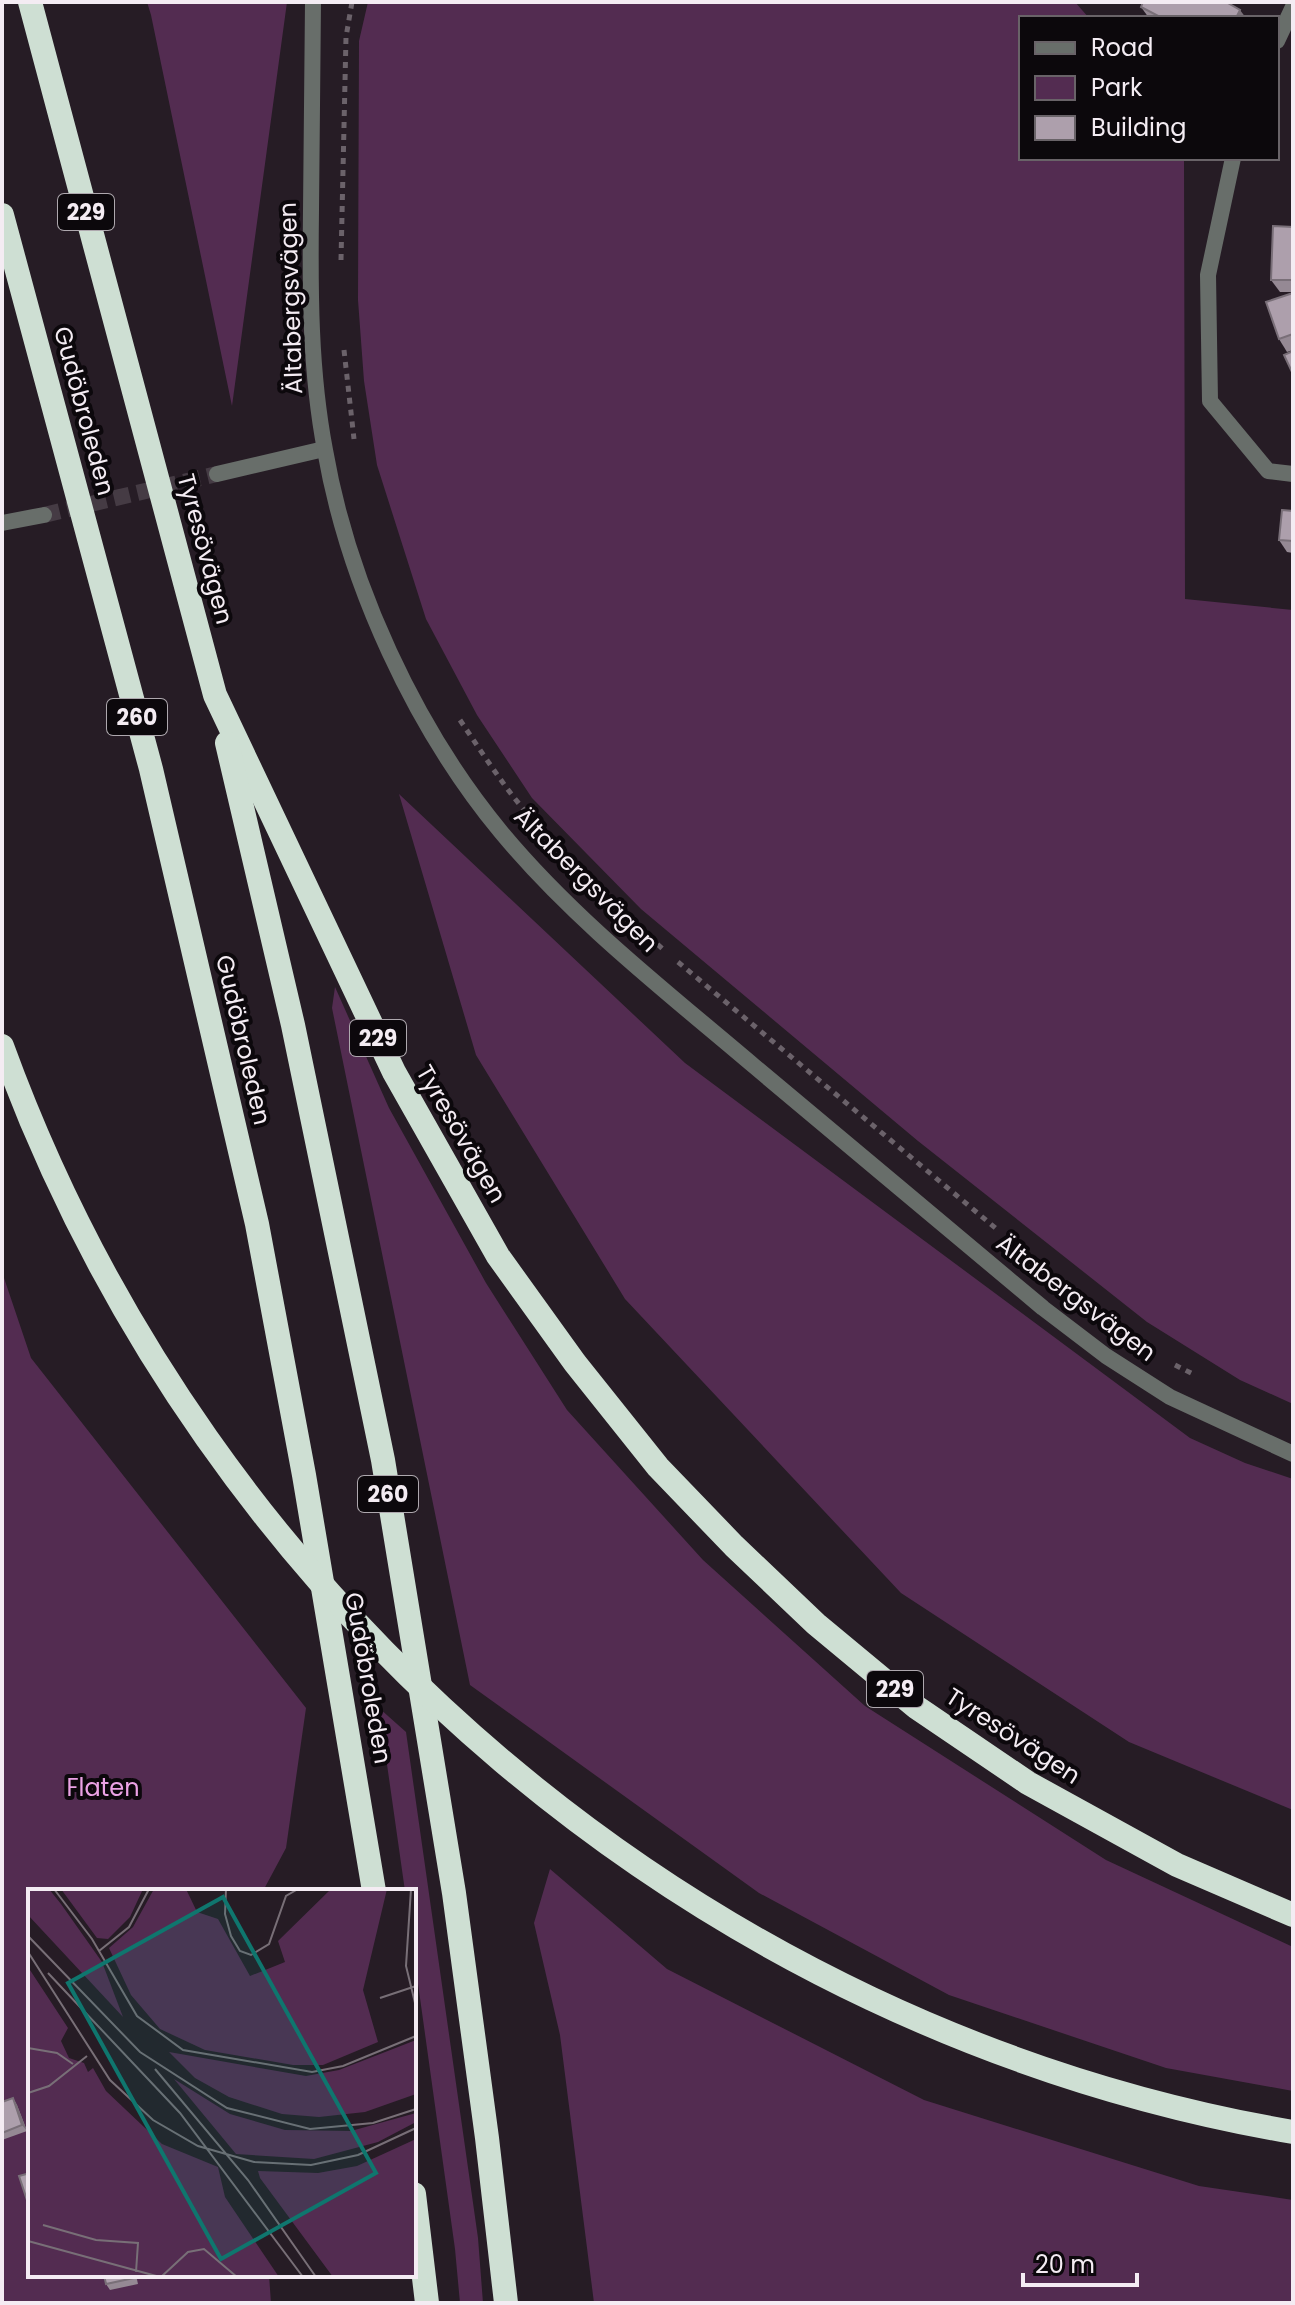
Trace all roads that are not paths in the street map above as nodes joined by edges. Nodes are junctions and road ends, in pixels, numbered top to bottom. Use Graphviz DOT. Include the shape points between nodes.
graph roads {
  1 [pos="30,2"];
  2 [pos="313,2"];
  3 [pos="1293,7"];
  4 [pos="1279,37"];
  5 [pos="1233,160"];
  6 [pos="2,215"];
  7 [pos="324,449"];
  8 [pos="217,474"];
  9 [pos="1293,474"];
  10 [pos="44,515"];
  11 [pos="2,523"];
  12 [pos="215,695"];
  13 [pos="2,1046"];
  14 [pos="1293,1454"];
  15 [pos="374,1889"];
  16 [pos="1293,1915"];
  17 [pos="1293,2132"];
  18 [pos="416,2211"];
  19 [pos="427,2303"];
  20 [pos="506,2303"];
  1 -- 12 [label="highway, Tyresövägen / 229"];
  2 -- 7 [label="street, Ältabergsvägen" via="311,271 314,373"];
  3 -- 4 [label="street"];
  5 -- 9 [label="street" via="1208,275 1210,401 1268,471"];
  6 -- 15 [label="highway, Gudöbroleden / 260" via="151,769 257,1224"];
  7 -- 8 [label="street"];
  7 -- 14 [label="street, Ältabergsvägen" via="371,609 407,686 447,756 500,831 555,890 640,970 1106,1356 1170,1397"];
  10 -- 11 [label="street"];
  12 -- 16 [label="highway, Tyresövägen / 229" via="394,1072 498,1256 658,1467 816,1624 916,1707 1028,1783 1177,1865"];
  12 -- 20 [label="highway, Gudöbroleden / 260" via="293,1025 383,1460 454,1893"];
  13 -- 17 [label="highway" via="55,1175 115,1294 183,1405 319,1582 389,1657 494,1755 682,1895 793,1960 909,2018 1085,2083"];
  18 -- 19 [label="highway"];
}
